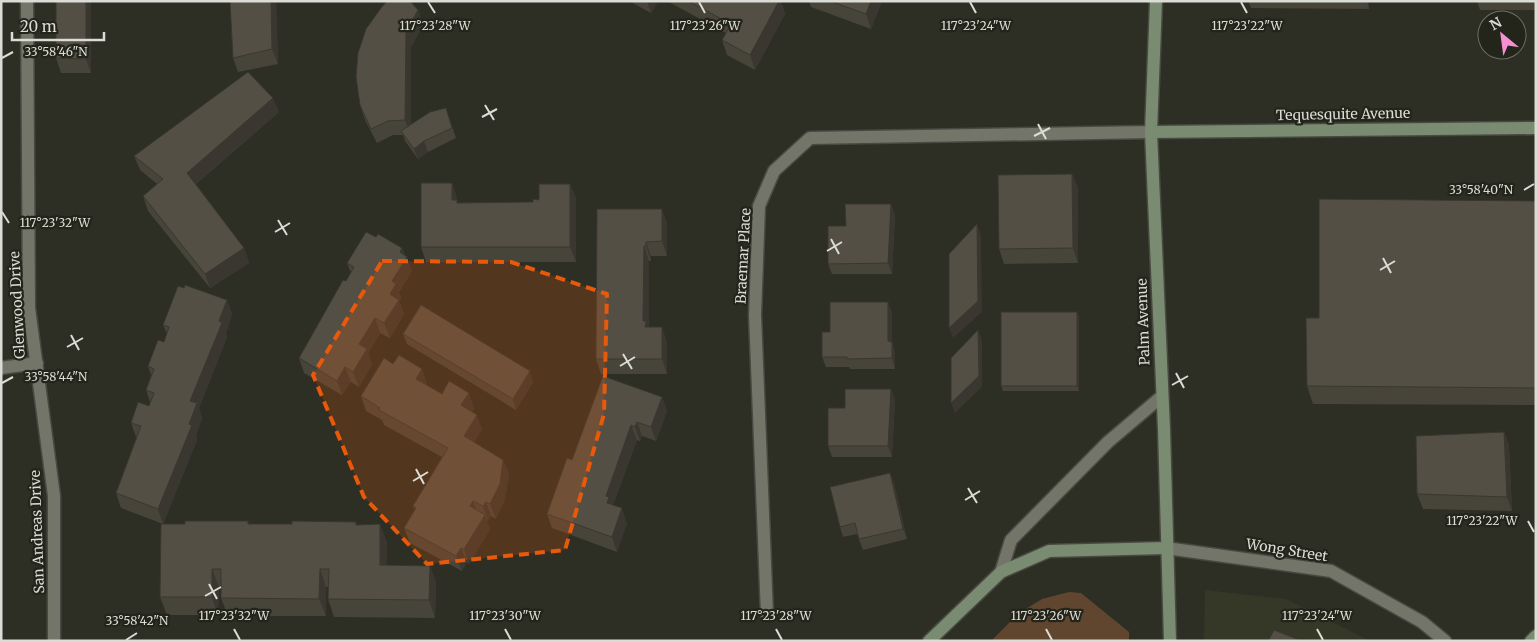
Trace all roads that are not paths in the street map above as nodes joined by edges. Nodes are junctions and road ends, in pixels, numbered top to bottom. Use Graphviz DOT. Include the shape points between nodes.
graph roads {
  1 [pos="27,1"];
  2 [pos="1156,1"];
  3 [pos="1536,128"];
  4 [pos="1151,132"];
  5 [pos="37,363"];
  6 [pos="1,368"];
  7 [pos="1161,397"];
  8 [pos="1166,548"];
  9 [pos="1001,572"];
  10 [pos="767,614"];
  11 [pos="1536,636"];
  12 [pos="54,641"];
  13 [pos="930,641"];
  14 [pos="1170,641"];
  15 [pos="1445,641"];
  16 [pos="1531,641"];
  1 -- 5 [label="street, Glenwood Drive" via="29,308"];
  2 -- 4 [label="street, Palm Avenue"];
  3 -- 4 [label="street, Tequesquite Avenue"];
  4 -- 7 [label="street, Palm Avenue"];
  4 -- 10 [label="street, Braemar Place" via="810,138 774,171 759,206 755,315"];
  5 -- 6 [label="street, Glenwood Drive"];
  5 -- 12 [label="street, San Andreas Drive" via="54,496"];
  7 -- 8 [label="street, Palm Avenue"];
  7 -- 9 [label="street" via="1108,442 1011,540"];
  8 -- 9 [label="street" via="1049,552"];
  8 -- 14 [label="street, Palm Avenue"];
  8 -- 15 [label="street, Wong Street" via="1331,572 1422,622"];
  9 -- 13 [label="street"];
  11 -- 16 [label="street"];
}
